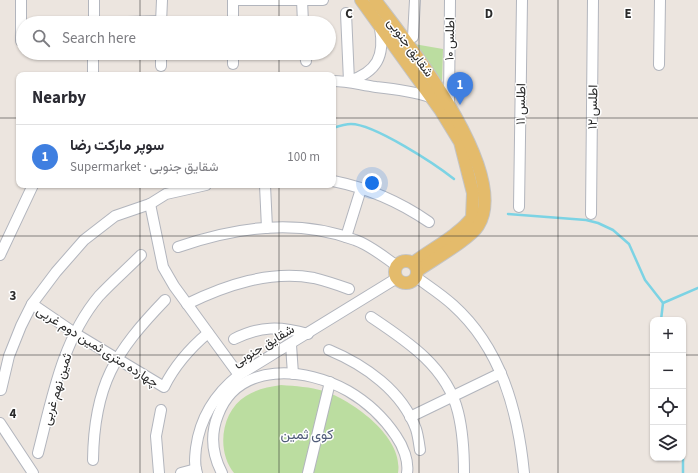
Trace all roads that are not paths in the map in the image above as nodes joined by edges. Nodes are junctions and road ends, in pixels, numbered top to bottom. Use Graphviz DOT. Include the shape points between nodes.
graph roads {
  1 [pos="21,0"];
  2 [pos="94,0"];
  3 [pos="162,0"];
  4 [pos="233,0"];
  5 [pos="302,0"];
  6 [pos="323,0"];
  7 [pos="361,0"];
  8 [pos="375,0"];
  9 [pos="415,0"];
  10 [pos="450,0"];
  11 [pos="522,0"];
  12 [pos="593,0"];
  13 [pos="660,0"];
  14 [pos="346,13"];
  15 [pos="21,16"];
  16 [pos="94,16"];
  17 [pos="161,16"];
  18 [pos="233,16"];
  19 [pos="303,16"];
  20 [pos="380,28"];
  21 [pos="414,38"];
  22 [pos="93,60"];
  23 [pos="161,60"];
  24 [pos="233,60"];
  25 [pos="233,64"];
  26 [pos="659,65"];
  27 [pos="161,66"];
  28 [pos="93,72"];
  29 [pos="336,81"];
  30 [pos="349,81"];
  31 [pos="430,97"];
  32 [pos="448,103"];
  33 [pos="336,182"];
  34 [pos="32,188"];
  35 [pos="193,188"];
  36 [pos="265,188"];
  37 [pos="361,189"];
  38 [pos="150,204"];
  39 [pos="519,207"];
  40 [pos="591,214"];
  41 [pos="429,222"];
  42 [pos="267,228"];
  43 [pos="346,237"];
  44 [pos="178,247"];
  45 [pos="0,255"];
  46 [pos="141,255"];
  47 [pos="397,266"];
  48 [pos="415,270"];
  49 [pos="397,278"];
  50 [pos="350,289"];
  51 [pos="166,300"];
  52 [pos="32,304"];
  53 [pos="187,304"];
  54 [pos="371,317"];
  55 [pos="208,333"];
  56 [pos="76,334"];
  57 [pos="308,334"];
  58 [pos="234,339"];
  59 [pos="291,345"];
  60 [pos="329,350"];
  61 [pos="117,360"];
  62 [pos="501,373"];
  63 [pos="293,374"];
  64 [pos="239,375"];
  65 [pos="330,382"];
  66 [pos="1,390"];
  67 [pos="452,397"];
  68 [pos="161,410"];
  69 [pos="410,417"];
  70 [pos="0,422"];
  71 [pos="420,450"];
  72 [pos="38,453"];
  73 [pos="93,460"];
  74 [pos="196,471"];
  75 [pos="33,473"];
  76 [pos="159,473"];
  77 [pos="181,473"];
  78 [pos="222,473"];
  79 [pos="308,473"];
  80 [pos="407,473"];
  81 [pos="464,473"];
  82 [pos="524,473"];
  1 -- 15 [label="street"];
  2 -- 16 [label="street"];
  3 -- 17 [label="street"];
  4 -- 5 [label="street"];
  4 -- 18 [label="street"];
  5 -- 6 [label="street"];
  5 -- 19 [label="street"];
  7 -- 20 [label="main road, شقایق جنوبی"];
  8 -- 32 [label="main road, شقایق جنوبی"];
  9 -- 21 [label="street"];
  10 -- 32 [label="street, اطلس ۱۰"];
  11 -- 39 [label="street, اطلس ۱۱"];
  12 -- 40 [label="street, اطلس ۱۲"];
  13 -- 26 [label="street"];
  14 -- 30 [label="street"];
  20 -- 30 [label="street" via="382,50 378,60 361,77"];
  20 -- 31 [label="main road, شقایق جنوبی"];
  22 -- 28 [label="street"];
  23 -- 27 [label="street"];
  24 -- 25 [label="street"];
  29 -- 30 [label="street"];
  30 -- 31 [label="street"];
  31 -- 48 [label="main road, شقایق جنوبی" via="460,142 473,193 474,213 463,229"];
  32 -- 48 [label="main road, شقایق جنوبی" via="468,139 479,170 485,208 478,228 457,245"];
  33 -- 37 [label="street"];
  34 -- 45 [label="street"];
  35 -- 38 [label="street" via="166,194"];
  36 -- 42 [label="street"];
  37 -- 41 [label="street" via="396,202"];
  37 -- 43 [label="street"];
  38 -- 52 [label="street" via="115,216 84,240"];
  38 -- 53 [label="street" via="163,267"];
  42 -- 43 [label="street" via="306,227"];
  42 -- 44 [label="street" via="244,230"];
  43 -- 47 [label="street" via="357,240"];
  46 -- 56 [label="street, ثمین نهم غربی" via="99,297"];
  47 -- 48 [label="main road" via="404,261"];
  47 -- 49 [label="main road"];
  48 -- 49 [label="main road" via="407,283"];
  48 -- 62 [label="street" via="467,318 491,351"];
  49 -- 57 [label="street, شقایق جنوبی"];
  50 -- 53 [label="street" via="314,278 288,276 252,280 220,288"];
  51 -- 61 [label="street" via="131,338"];
  52 -- 56 [label="street, چهارده متری ثمین دوم غربی"];
  52 -- 66 [label="street" via="9,356"];
  53 -- 55 [label="street"];
  54 -- 67 [label="street" via="403,338 427,359 446,381"];
  55 -- 61 [label="street, چهارده متری ثمین دوم غربی" via="183,357 171,372 164,387"];
  55 -- 64 [label="street"];
  56 -- 61 [label="street, چهارده متری ثمین دوم غربی"];
  56 -- 72 [label="street, ثمین نهم غربی" via="57,379"];
  57 -- 58 [label="street" via="290,328 272,328 256,330"];
  57 -- 59 [label="street, شقایق جنوبی"];
  59 -- 63 [label="street"];
  59 -- 64 [label="street, شقایق جنوبی"];
  60 -- 69 [label="street" via="344,356 378,378 402,402"];
  61 -- 73 [label="street" via="100,394 93,440"];
  62 -- 67 [label="street"];
  62 -- 82 [label="street" via="512,402 521,440"];
  63 -- 65 [label="street"];
  63 -- 78 [label="street" via="271,372 246,381 224,402 215,420 213,436 214,452"];
  64 -- 74 [label="street, شقایق جنوبی" via="218,394 209,408 197,442"];
  65 -- 79 [label="street"];
  65 -- 80 [label="street" via="364,401 391,428 403,447"];
  67 -- 69 [label="street"];
  67 -- 81 [label="street" via="458,411 463,437"];
  68 -- 76 [label="street" via="156,436"];
  69 -- 71 [label="street"];
  70 -- 75 [label="street"];
  74 -- 77 [label="street"];
}
